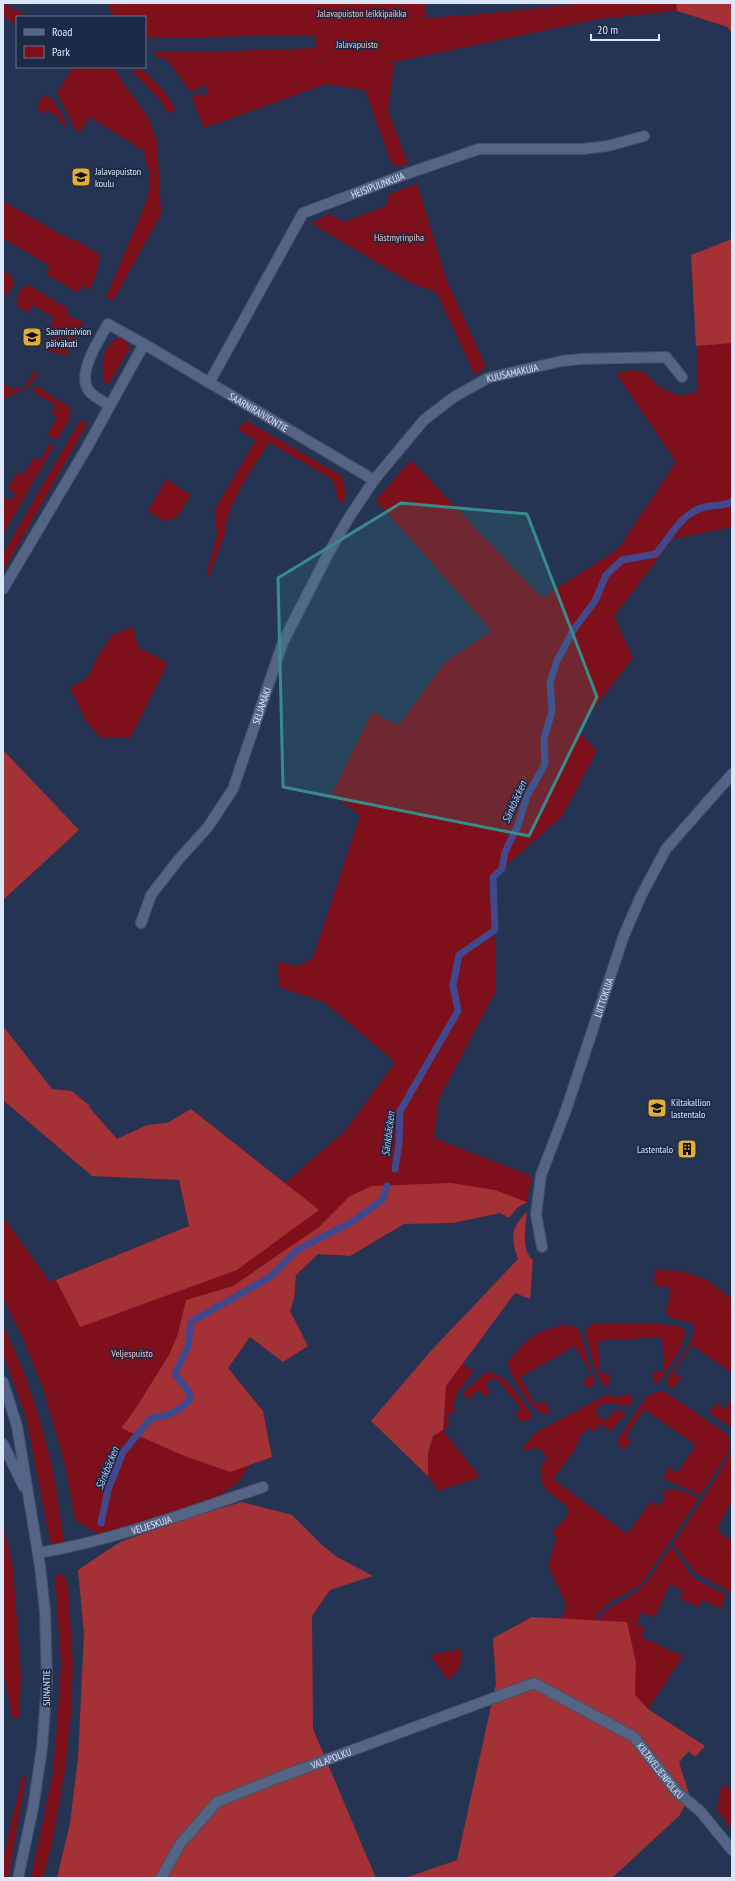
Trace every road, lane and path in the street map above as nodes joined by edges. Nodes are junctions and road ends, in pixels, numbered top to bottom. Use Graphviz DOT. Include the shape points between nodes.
graph roads {
  1 [pos="644,136"];
  2 [pos="144,344"];
  3 [pos="682,377"];
  4 [pos="209,383"];
  5 [pos="109,405"];
  6 [pos="374,480"];
  7 [pos="3,589"];
  8 [pos="732,774"];
  9 [pos="141,923"];
  10 [pos="542,1247"];
  11 [pos="3,1382"];
  12 [pos="3,1444"];
  13 [pos="263,1487"];
  14 [pos="29,1497"];
  15 [pos="38,1553"];
  16 [pos="534,1683"];
  17 [pos="732,1850"];
  18 [pos="18,1878"];
  19 [pos="162,1878"];
  1 -- 4 [label="street, HEISIPUUNKUJA" via="608,146 583,149 480,149 303,213"];
  2 -- 4 [label="street, SAARNIRAIVIONTIE"];
  2 -- 5 [label="street"];
  2 -- 5 [label="street, SAARNIRAIVIONTIE" via="108,324 88,363 84,378 88,390"];
  3 -- 6 [label="street, KUUSAMAKUJA" via="666,357 581,358 488,378 424,420"];
  4 -- 6 [label="street, SAARNIRAIVIONTIE"];
  5 -- 7 [label="street" via="86,449"];
  6 -- 9 [label="street, SELJAMÄKI" via="348,519 289,627 265,690 233,789 208,827 151,895"];
  8 -- 10 [label="street, LIITTOKUJA" via="666,849 624,935 566,1110 541,1175 536,1214"];
  11 -- 14 [label="street, SUNANTIE" via="18,1426"];
  12 -- 14 [label="street, SUNANTIE"];
  13 -- 15 [label="street, VELJESKUJA" via="119,1534"];
  14 -- 15 [label="street, SUNANTIE"];
  15 -- 18 [label="street, SUNANTIE" via="45,1612 46,1714 34,1808"];
  16 -- 17 [label="street, KILTAVELJENPOLKU" via="634,1737 678,1792 700,1811"];
  16 -- 19 [label="street, VALAPOLKU" via="217,1802 180,1844"];
}
